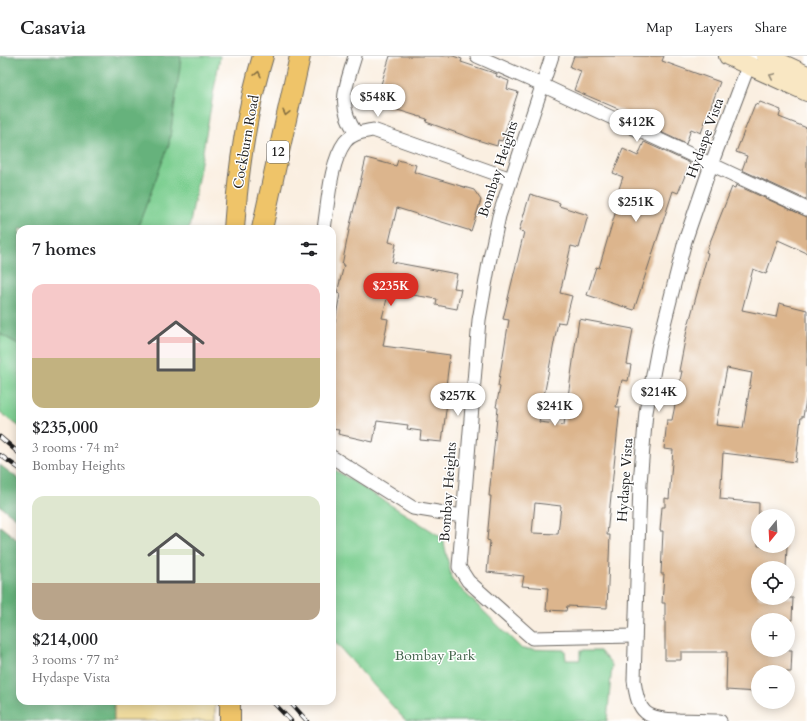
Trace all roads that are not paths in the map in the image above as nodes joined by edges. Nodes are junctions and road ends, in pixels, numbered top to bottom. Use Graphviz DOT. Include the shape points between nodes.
graph roads {
  1 [pos="263,56"];
  2 [pos="300,56"];
  3 [pos="355,56"];
  4 [pos="476,56"];
  5 [pos="552,56"];
  6 [pos="728,56"];
  7 [pos="766,56"];
  8 [pos="750,61"];
  9 [pos="807,75"];
  10 [pos="542,84"];
  11 [pos="807,92"];
  12 [pos="356,133"];
  13 [pos="711,164"];
  14 [pos="511,179"];
  15 [pos="807,209"];
  16 [pos="234,225"];
  17 [pos="263,225"];
  18 [pos="325,225"];
  19 [pos="336,460"];
  20 [pos="462,516"];
  21 [pos="635,636"];
  22 [pos="230,705"];
  23 [pos="680,720"];
  24 [pos="230,721"];
  25 [pos="720,721"];
  16 -- 1 [label="main road, Cockburn Road, one-way" via="246,133"];
  2 -- 17 [label="main road, 12, one-way"];
  3 -- 12 [label="street" via="343,98 350,124"];
  4 -- 10 [label="street"];
  5 -- 10 [label="street, Bombay Heights"];
  6 -- 8 [label="main road"];
  7 -- 9 [label="main road"];
  11 -- 8 [label="main road, one-way"];
  8 -- 13 [label="street, Hydaspe Vista"];
  10 -- 13 [label="street"];
  10 -- 14 [label="street, Bombay Heights"];
  12 -- 14 [label="street" via="373,130"];
  12 -- 18 [label="street" via="346,141 337,156"];
  13 -- 15 [label="street"];
  13 -- 21 [label="street, Hydaspe Vista" via="685,241 658,348 646,412 640,483"];
  14 -- 20 [label="street, Bombay Heights" via="499,216 479,320"];
  19 -- 20 [label="street" via="413,508"];
  20 -- 21 [label="street, Bombay Heights" via="459,567 468,581 532,638"];
  21 -- 23 [label="street, Hydaspe Vista" via="636,697 650,716 660,720"];
  22 -- 24 [label="main road"];
  23 -- 25 [label="street, Hydaspe Vista"];
}
